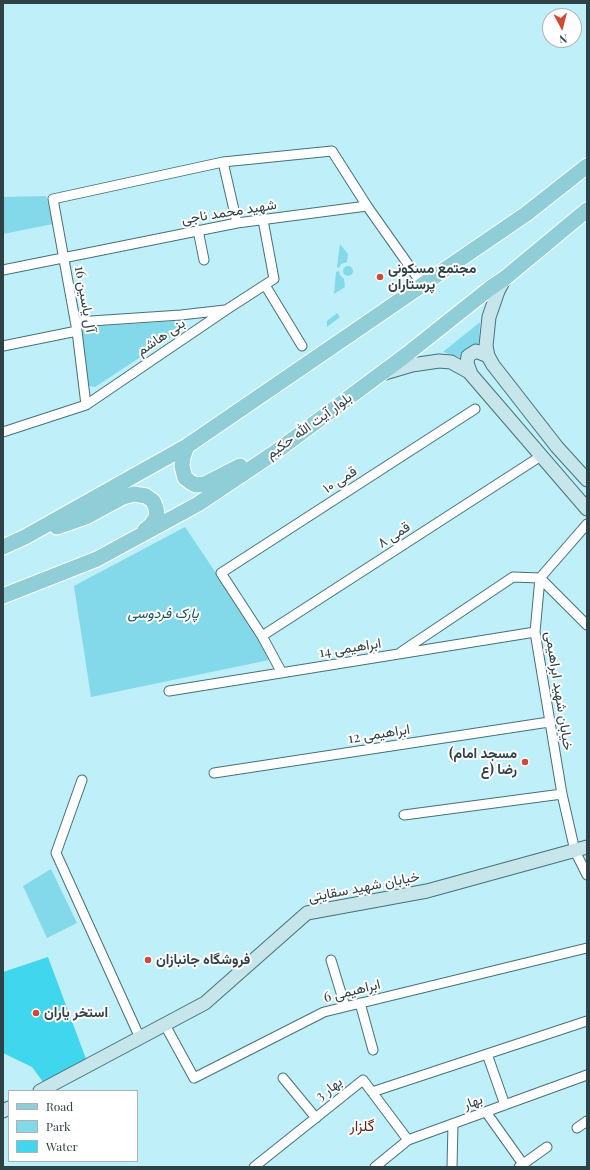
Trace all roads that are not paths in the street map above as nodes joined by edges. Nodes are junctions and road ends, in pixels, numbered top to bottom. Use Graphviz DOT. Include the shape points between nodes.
graph roads {
  1 [pos="223,162"];
  2 [pos="587,166"];
  3 [pos="367,206"];
  4 [pos="587,210"];
  5 [pos="263,220"];
  6 [pos="237,223"];
  7 [pos="198,230"];
  8 [pos="63,258"];
  9 [pos="204,260"];
  10 [pos="3,270"];
  11 [pos="505,278"];
  12 [pos="422,284"];
  13 [pos="265,285"];
  14 [pos="226,310"];
  15 [pos="76,326"];
  16 [pos="3,346"];
  17 [pos="302,346"];
  18 [pos="488,356"];
  19 [pos="472,374"];
  20 [pos="377,376"];
  21 [pos="86,405"];
  22 [pos="474,409"];
  23 [pos="3,432"];
  24 [pos="187,446"];
  25 [pos="276,451"];
  26 [pos="542,456"];
  27 [pos="587,480"];
  28 [pos="587,509"];
  29 [pos="587,524"];
  30 [pos="25,537"];
  31 [pos="130,542"];
  32 [pos="3,547"];
  33 [pos="540,578"];
  34 [pos="3,596"];
  35 [pos="587,625"];
  36 [pos="535,632"];
  37 [pos="262,636"];
  38 [pos="397,654"];
  39 [pos="282,673"];
  40 [pos="169,691"];
  41 [pos="548,722"];
  42 [pos="214,773"];
  43 [pos="82,780"];
  44 [pos="562,794"];
  45 [pos="404,815"];
  46 [pos="581,849"];
  47 [pos="587,875"];
  48 [pos="587,948"];
  49 [pos="331,960"];
  50 [pos="360,1003"];
  51 [pos="345,1006"];
  52 [pos="587,1021"];
  53 [pos="165,1025"];
  54 [pos="140,1038"];
  55 [pos="373,1050"];
  56 [pos="487,1054"];
  57 [pos="587,1075"];
  58 [pos="283,1078"];
  59 [pos="42,1090"];
  60 [pos="372,1092"];
  61 [pos="505,1105"];
  62 [pos="486,1112"];
  63 [pos="316,1118"];
  64 [pos="587,1121"];
  65 [pos="453,1124"];
  66 [pos="577,1128"];
  67 [pos="408,1140"];
  68 [pos="547,1147"];
  69 [pos="521,1165"];
  70 [pos="254,1167"];
  71 [pos="375,1167"];
  72 [pos="452,1167"];
  1 -- 3 [label="street" via="332,151"];
  1 -- 6 [label="street"];
  1 -- 8 [label="street, آل یاسین 16" via="53,199"];
  2 -- 12 [label="main road" via="526,214"];
  3 -- 5 [label="street, شهید محمد ناجی"];
  3 -- 12 [label="street"];
  4 -- 11 [label="main road, بلوار آیت الله حکیم"];
  5 -- 6 [label="street, شهید محمد ناجی"];
  5 -- 13 [label="street" via="274,279"];
  6 -- 7 [label="street, شهید محمد ناجی"];
  7 -- 8 [label="street, شهید محمد ناجی"];
  7 -- 9 [label="street"];
  8 -- 10 [label="street, شهید محمد ناجی"];
  8 -- 15 [label="street, آل یاسین 16"];
  11 -- 18 [label="main road" via="489,317 486,346"];
  11 -- 20 [label="main road, بلوار آیت الله حکیم"];
  12 -- 24 [label="main road"];
  13 -- 14 [label="street, بنی هاشم"];
  13 -- 17 [label="street"];
  14 -- 15 [label="street"];
  14 -- 21 [label="street, بنی هاشم"];
  15 -- 16 [label="street"];
  15 -- 21 [label="street, آل یاسین 16"];
  18 -- 19 [label="main road" via="476,351 468,356 467,364"];
  18 -- 27 [label="main road" via="557,448"];
  19 -- 20 [label="main road" via="451,362 439,361 412,365"];
  19 -- 26 [label="main road"];
  20 -- 25 [label="main road, بلوار آیت الله حکیم"];
  21 -- 23 [label="street, بنی هاشم"];
  22 -- 37 [label="street, قمی ۱۰" via="222,573"];
  24 -- 25 [label="main road" via="182,466 185,478 196,485 205,484"];
  24 -- 30 [label="main road"];
  25 -- 31 [label="main road, بلوار آیت الله حکیم" via="198,504"];
  26 -- 28 [label="main road"];
  26 -- 37 [label="street, قمی ۸"];
  29 -- 33 [label="street"];
  30 -- 31 [label="main road" via="75,521 134,494 146,496 153,501 157,516 151,525"];
  30 -- 32 [label="main road"];
  31 -- 34 [label="main road, بلوار آیت الله حکیم" via="97,559"];
  33 -- 35 [label="street"];
  33 -- 36 [label="street, خیابان شهید ابراهیمی"];
  33 -- 38 [label="street" via="513,577"];
  36 -- 38 [label="street, ابراهیمی 14"];
  36 -- 41 [label="street, خیابان شهید ابراهیمی"];
  37 -- 39 [label="street"];
  38 -- 39 [label="street, ابراهیمی 14"];
  39 -- 40 [label="street, ابراهیمی 14"];
  41 -- 42 [label="street, ابراهیمی 12"];
  41 -- 44 [label="street, خیابان شهید ابراهیمی"];
  43 -- 54 [label="street" via="56,853"];
  44 -- 45 [label="street"];
  44 -- 46 [label="street, خیابان شهید ابراهیمی"];
  46 -- 47 [label="street, خیابان شهید ابراهیمی"];
  46 -- 53 [label="main road, خیابان شهید سقایتی" via="427,891 307,913 205,1003"];
  48 -- 50 [label="street, ابراهیمی 6"];
  49 -- 51 [label="street"];
  50 -- 51 [label="street, ابراهیمی 6"];
  50 -- 55 [label="street"];
  51 -- 53 [label="street, ابراهیمی 6" via="324,1012 194,1078"];
  52 -- 56 [label="street"];
  53 -- 54 [label="main road, خیابان شهید سقایتی"];
  54 -- 59 [label="main road, خیابان شهید سقایتی"];
  56 -- 60 [label="street"];
  56 -- 61 [label="street"];
  57 -- 61 [label="street, بهار"];
  58 -- 63 [label="street"];
  60 -- 63 [label="street, بهار 3" via="363,1080"];
  60 -- 67 [label="street, بهار 3"];
  61 -- 62 [label="street, بهار"];
  62 -- 65 [label="street, بهار"];
  62 -- 69 [label="street"];
  63 -- 70 [label="street, بهار 3"];
  64 -- 66 [label="street"];
  65 -- 67 [label="street, بهار"];
  65 -- 72 [label="street"];
  67 -- 71 [label="street, بهار"];
  68 -- 69 [label="street"];
}
